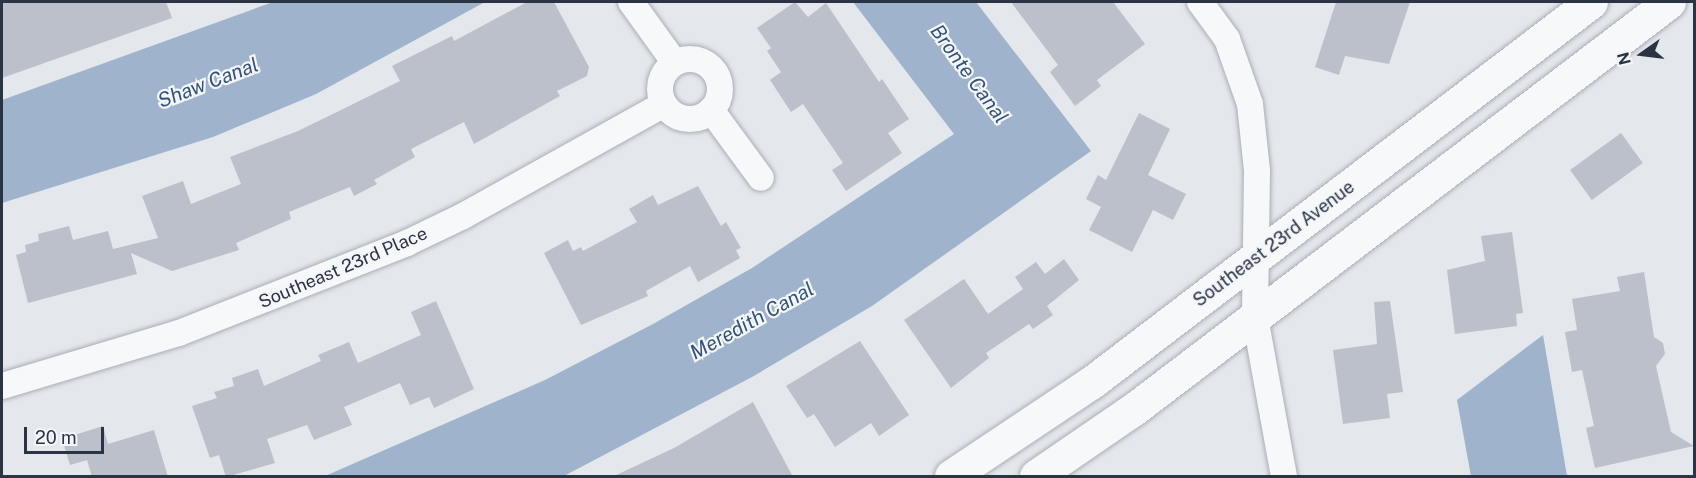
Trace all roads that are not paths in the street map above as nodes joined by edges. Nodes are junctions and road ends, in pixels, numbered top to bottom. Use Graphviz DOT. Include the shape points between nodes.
graph roads {
  1 [pos="631,2"];
  2 [pos="1200,2"];
  3 [pos="1591,2"];
  4 [pos="1669,2"];
  5 [pos="675,63"];
  6 [pos="664,104"];
  7 [pos="711,110"];
  8 [pos="761,178"];
  9 [pos="1255,259"];
  10 [pos="1255,317"];
  11 [pos="2,386"];
  12 [pos="951,477"];
  13 [pos="1036,477"];
  14 [pos="1284,477"];
  1 -- 5 [label="street"];
  2 -- 9 [label="street" via="1227,39 1250,104 1257,171"];
  3 -- 9 [label="street, Southeast 23rd Avenue"];
  4 -- 10 [label="street"];
  5 -- 6 [label="street" via="660,85"];
  5 -- 7 [label="street" via="694,59 711,68 719,93"];
  6 -- 7 [label="street" via="686,118"];
  6 -- 11 [label="street, Southeast 23rd Place" via="463,216 335,273 178,333"];
  7 -- 8 [label="street"];
  9 -- 10 [label="street"];
  9 -- 12 [label="street, Southeast 23rd Avenue" via="1092,382"];
  10 -- 13 [label="street"];
  10 -- 14 [label="street"];
}
